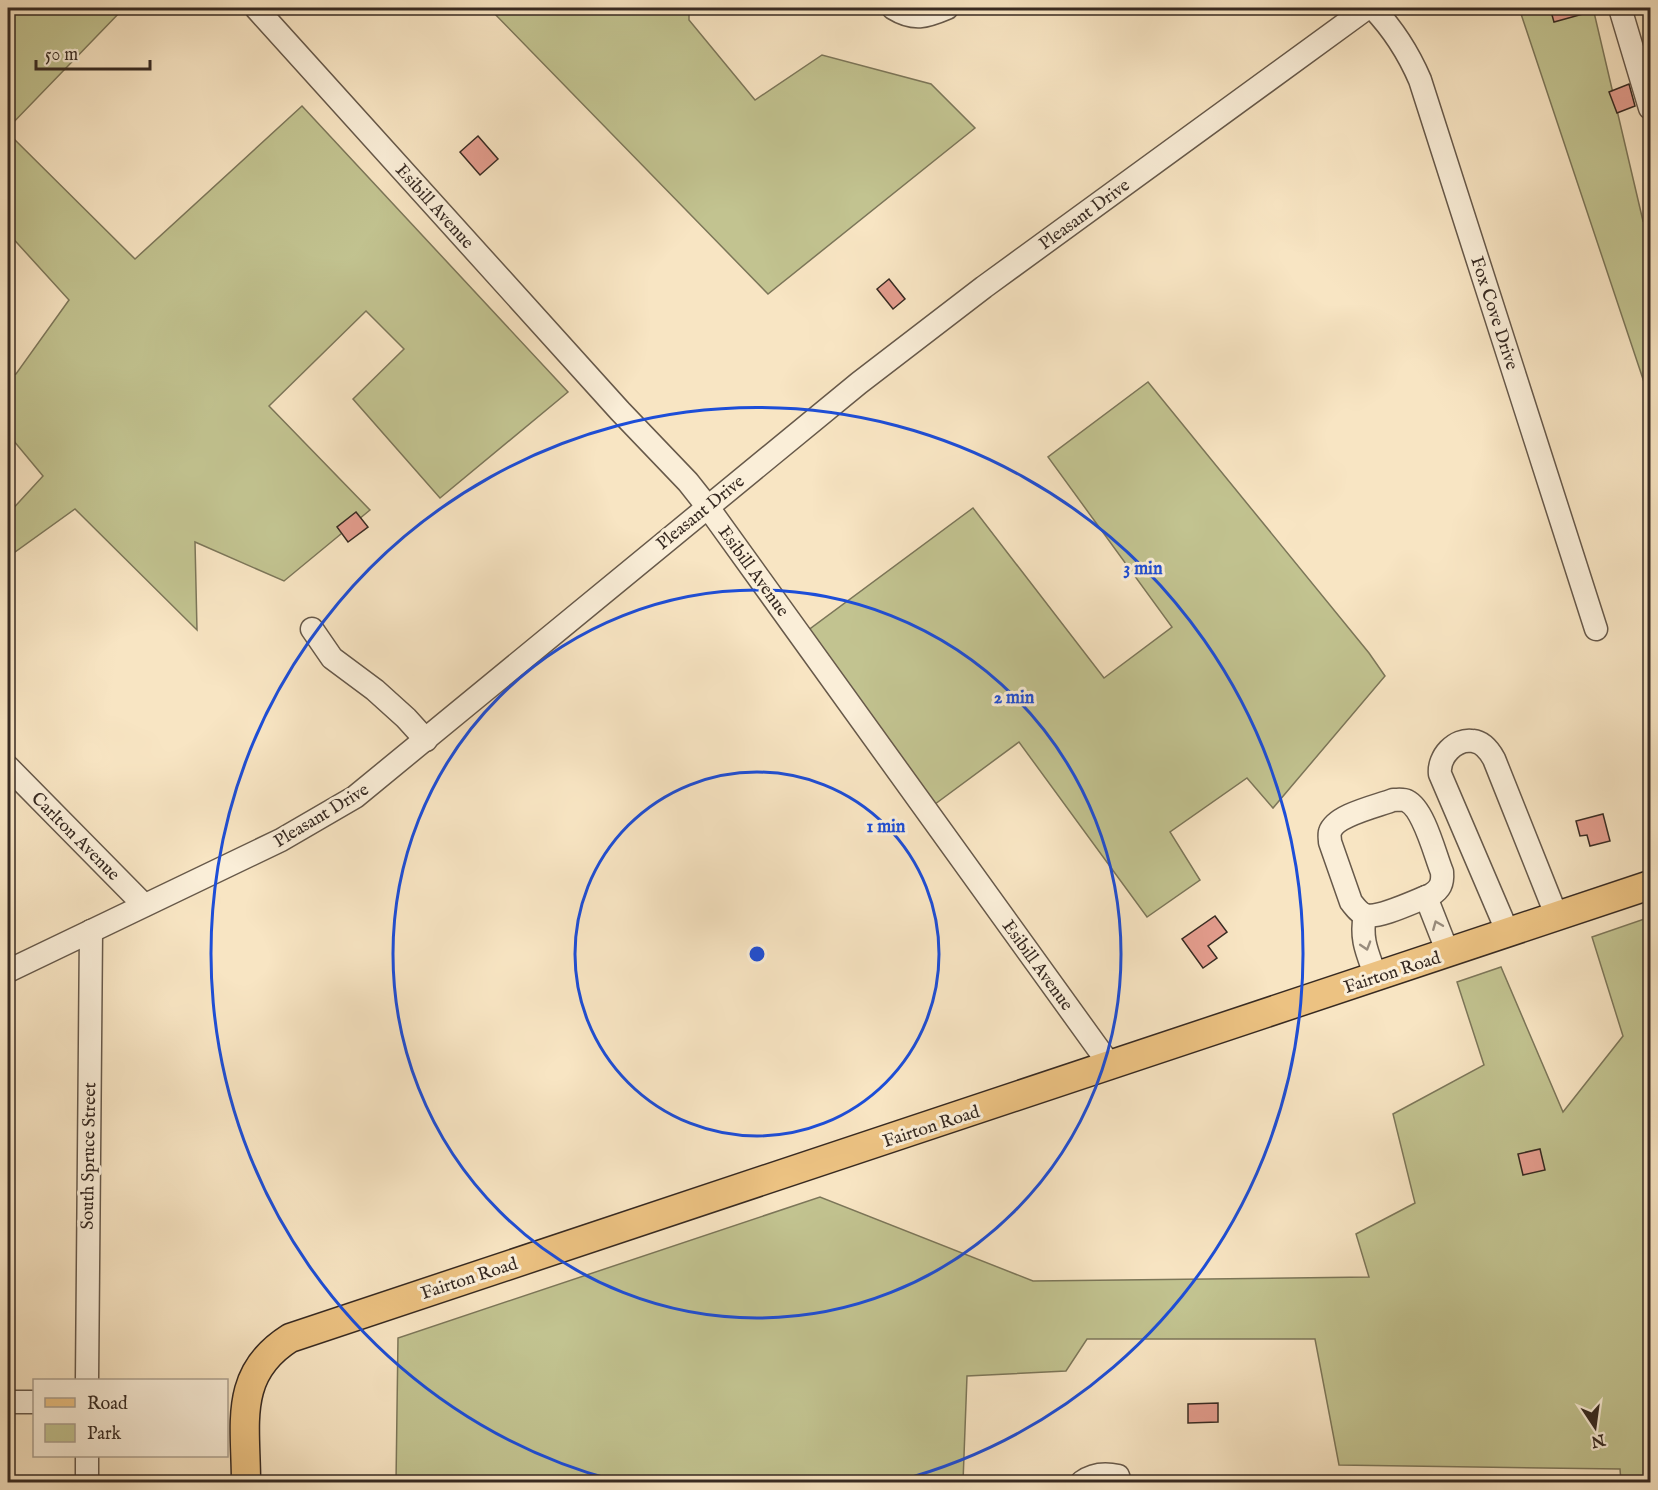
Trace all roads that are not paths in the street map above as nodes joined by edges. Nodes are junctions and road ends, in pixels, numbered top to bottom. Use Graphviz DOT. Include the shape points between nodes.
graph roads {
  1 [pos="255,8"];
  2 [pos="893,8"];
  3 [pos="947,8"];
  4 [pos="1366,8"];
  5 [pos="1373,8"];
  6 [pos="1620,8"];
  7 [pos="1650,108"];
  8 [pos="707,507"];
  9 [pos="312,629"];
  10 [pos="1596,629"];
  11 [pos="426,740"];
  12 [pos="8,767"];
  13 [pos="1650,885"];
  14 [pos="1426,897"];
  15 [pos="144,905"];
  16 [pos="1365,915"];
  17 [pos="1557,916"];
  18 [pos="91,930"];
  19 [pos="1508,933"];
  20 [pos="1448,953"];
  21 [pos="8,971"];
  22 [pos="1376,977"];
  23 [pos="1110,1065"];
  24 [pos="87,1379"];
  25 [pos="8,1402"];
  26 [pos="33,1402"];
  27 [pos="236,1405"];
  28 [pos="87,1457"];
  29 [pos="87,1482"];
  30 [pos="246,1482"];
  31 [pos="1082,1482"];
  32 [pos="1120,1482"];
  1 -- 8 [label="street, Esibill Avenue"];
  2 -- 3 [label="street" via="911,17"];
  4 -- 8 [label="street, Pleasant Drive" via="966,301"];
  5 -- 10 [label="street, Fox Cove Drive" via="1403,44 1420,80"];
  6 -- 7 [label="street"];
  8 -- 11 [label="street, Pleasant Drive"];
  8 -- 23 [label="street, Esibill Avenue"];
  9 -- 11 [label="street" via="332,658 375,690"];
  11 -- 15 [label="street, Pleasant Drive" via="331,813"];
  12 -- 15 [label="street, Carlton Avenue"];
  13 -- 17 [label="main road, Fairton Road"];
  14 -- 16 [label="street" via="1377,915"];
  14 -- 16 [label="street" via="1439,890 1442,872 1414,806 1405,800 1393,800 1346,817 1330,832 1352,902"];
  20 -- 14 [label="street, one-way"];
  15 -- 18 [label="street, Pleasant Drive"];
  16 -- 22 [label="street, one-way" via="1362,930"];
  17 -- 19 [label="main road, Fairton Road"];
  17 -- 19 [label="street" via="1494,759 1484,746 1467,741 1446,752 1440,760 1440,774"];
  18 -- 21 [label="street, Pleasant Drive"];
  18 -- 24 [label="street, South Spruce Street"];
  19 -- 20 [label="main road, Fairton Road"];
  20 -- 22 [label="main road, Fairton Road"];
  22 -- 23 [label="main road, Fairton Road"];
  23 -- 27 [label="main road, Fairton Road" via="290,1338 259,1365"];
  25 -- 26 [label="street"];
  27 -- 30 [label="main road, Fairton Road"];
  28 -- 29 [label="street"];
  31 -- 32 [label="street" via="1106,1473 1118,1476"];
}
